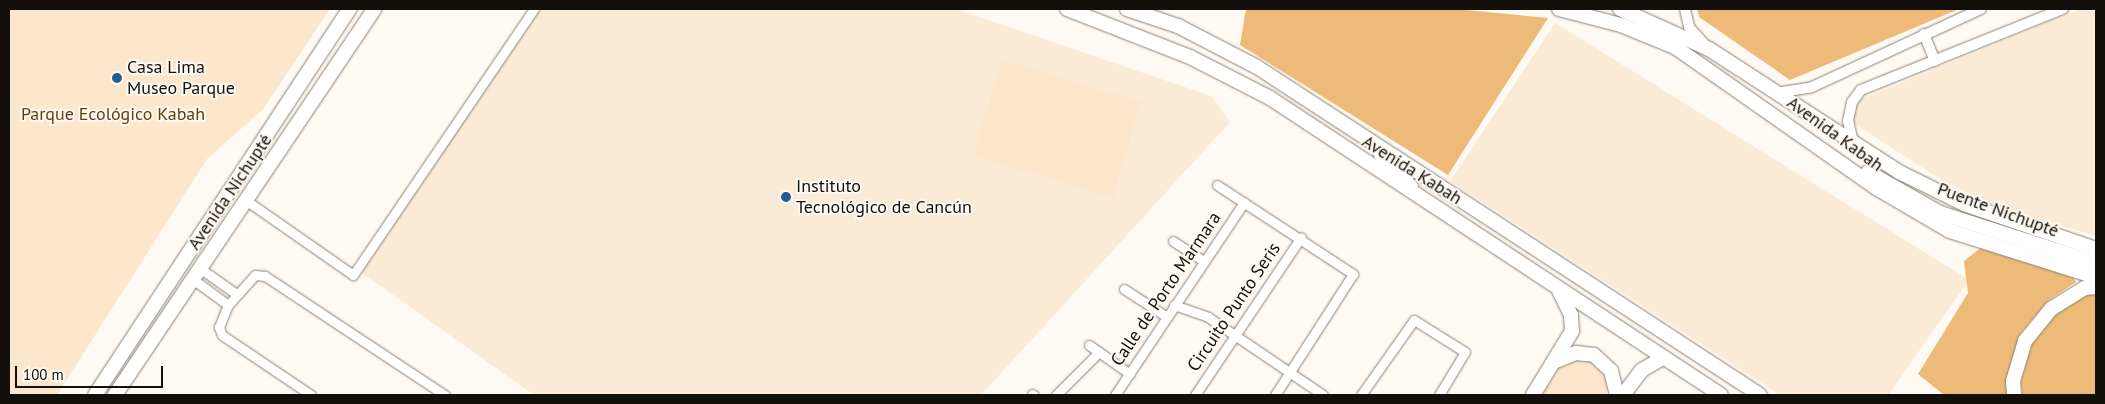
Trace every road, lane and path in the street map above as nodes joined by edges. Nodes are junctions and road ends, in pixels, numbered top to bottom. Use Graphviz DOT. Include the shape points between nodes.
graph roads {
  1 [pos="350,9"];
  2 [pos="374,9"];
  3 [pos="534,9"];
  4 [pos="1067,9"];
  5 [pos="1127,9"];
  6 [pos="1157,9"];
  7 [pos="1559,9"];
  8 [pos="1620,9"];
  9 [pos="1686,9"];
  10 [pos="1981,9"];
  11 [pos="2063,9"];
  12 [pos="1178,26"];
  13 [pos="1924,34"];
  14 [pos="1217,46"];
  15 [pos="1709,49"];
  16 [pos="1935,61"];
  17 [pos="1243,84"];
  18 [pos="1776,94"];
  19 [pos="1363,137"];
  20 [pos="1812,140"];
  21 [pos="1853,142"];
  22 [pos="1217,185"];
  23 [pos="247,201"];
  24 [pos="1244,202"];
  25 [pos="1426,202"];
  26 [pos="1301,238"];
  27 [pos="1174,241"];
  28 [pos="2096,249"];
  29 [pos="2090,261"];
  30 [pos="1204,262"];
  31 [pos="198,274"];
  32 [pos="2096,276"];
  33 [pos="2096,287"];
  34 [pos="1124,289"];
  35 [pos="1558,289"];
  36 [pos="235,293"];
  37 [pos="228,305"];
  38 [pos="1174,305"];
  39 [pos="1166,317"];
  40 [pos="1235,336"];
  41 [pos="1089,345"];
  42 [pos="1098,352"];
  43 [pos="1663,358"];
  44 [pos="1556,361"];
  45 [pos="1290,373"];
  46 [pos="1130,374"];
  47 [pos="97,395"];
  48 [pos="115,395"];
  49 [pos="311,395"];
  50 [pos="445,395"];
  51 [pos="1056,395"];
  52 [pos="1115,395"];
  53 [pos="1195,395"];
  54 [pos="1275,395"];
  55 [pos="1323,395"];
  56 [pos="1361,395"];
  57 [pos="1439,395"];
  58 [pos="1533,395"];
  59 [pos="1617,395"];
  60 [pos="1623,395"];
  61 [pos="1720,395"];
  62 [pos="1760,395"];
  63 [pos="2014,395"];
  1 -- 47 [label="main road, Avenida Nichupté"];
  2 -- 23 [label="main road, Avenida Nichupté"];
  3 -- 23 [label="street" via="353,275"];
  4 -- 17 [label="main road, Avenida Kabah" via="1190,57"];
  5 -- 12 [label="main road, Avenida Kabah"];
  6 -- 12 [label="main road"];
  7 -- 20 [label="main road, Avenida Kabah" via="1621,25 1675,47"];
  8 -- 15 [label="main road, Avenida Kabah"];
  9 -- 15 [label="street" via="1689,27"];
  10 -- 13 [label="street"];
  11 -- 16 [label="street"];
  12 -- 14 [label="main road, Avenida Kabah"];
  13 -- 16 [label="street"];
  13 -- 18 [label="street" via="1812,87"];
  14 -- 17 [label="main road"];
  14 -- 19 [label="main road, Avenida Kabah" via="1257,66"];
  15 -- 18 [label="main road, Avenida Kabah"];
  16 -- 21 [label="street" via="1861,90 1852,102 1848,121"];
  17 -- 25 [label="main road, Avenida Kabah"];
  18 -- 21 [label="main road, Avenida Kabah"];
  19 -- 25 [label="main road"];
  19 -- 62 [label="main road, Avenida Kabah"];
  20 -- 29 [label="main road, Puente Nichupté" via="1940,213"];
  20 -- 32 [label="main road, Avenida Kabah" via="1878,189 1950,231"];
  21 -- 28 [label="main road, Avenida Kabah" via="1964,204"];
  22 -- 24 [label="street"];
  23 -- 31 [label="main road, Avenida Nichupté"];
  24 -- 26 [label="street"];
  24 -- 30 [label="street, Calle de Porto Marmara"];
  25 -- 35 [label="main road, Avenida Kabah"];
  26 -- 40 [label="street, Circuito Punto Seris"];
  26 -- 45 [label="street" via="1350,270 1352,281"];
  27 -- 30 [label="street"];
  30 -- 38 [label="street, Calle de Porto Marmara"];
  31 -- 36 [label="street"];
  31 -- 37 [label="street"];
  31 -- 48 [label="main road, Avenida Nichupté"];
  33 -- 63 [label="main road" via="2085,288 2051,309 2025,341 2013,381"];
  34 -- 39 [label="street"];
  35 -- 43 [label="main road, Avenida Kabah"];
  35 -- 44 [label="main road" via="1571,315 1572,331"];
  36 -- 37 [label="street"];
  36 -- 50 [label="street" via="256,274 265,276"];
  37 -- 49 [label="street" via="219,328 222,335"];
  38 -- 39 [label="street, Calle de Porto Marmara"];
  38 -- 40 [label="street" via="1208,317"];
  39 -- 46 [label="street, Calle de Porto Marmara"];
  40 -- 45 [label="street"];
  40 -- 53 [label="street, Circuito Punto Seris"];
  41 -- 42 [label="street"];
  42 -- 46 [label="street"];
  42 -- 51 [label="street"];
  43 -- 60 [label="main road" via="1642,370"];
  43 -- 61 [label="main road, Avenida Kabah"];
  44 -- 58 [label="main road"];
  44 -- 59 [label="main road" via="1576,353 1594,355 1611,370"];
  45 -- 54 [label="street"];
  45 -- 55 [label="street"];
  46 -- 52 [label="street, Calle de Porto Marmara"];
  56 -- 57 [label="street" via="1414,320 1465,352"];
}
